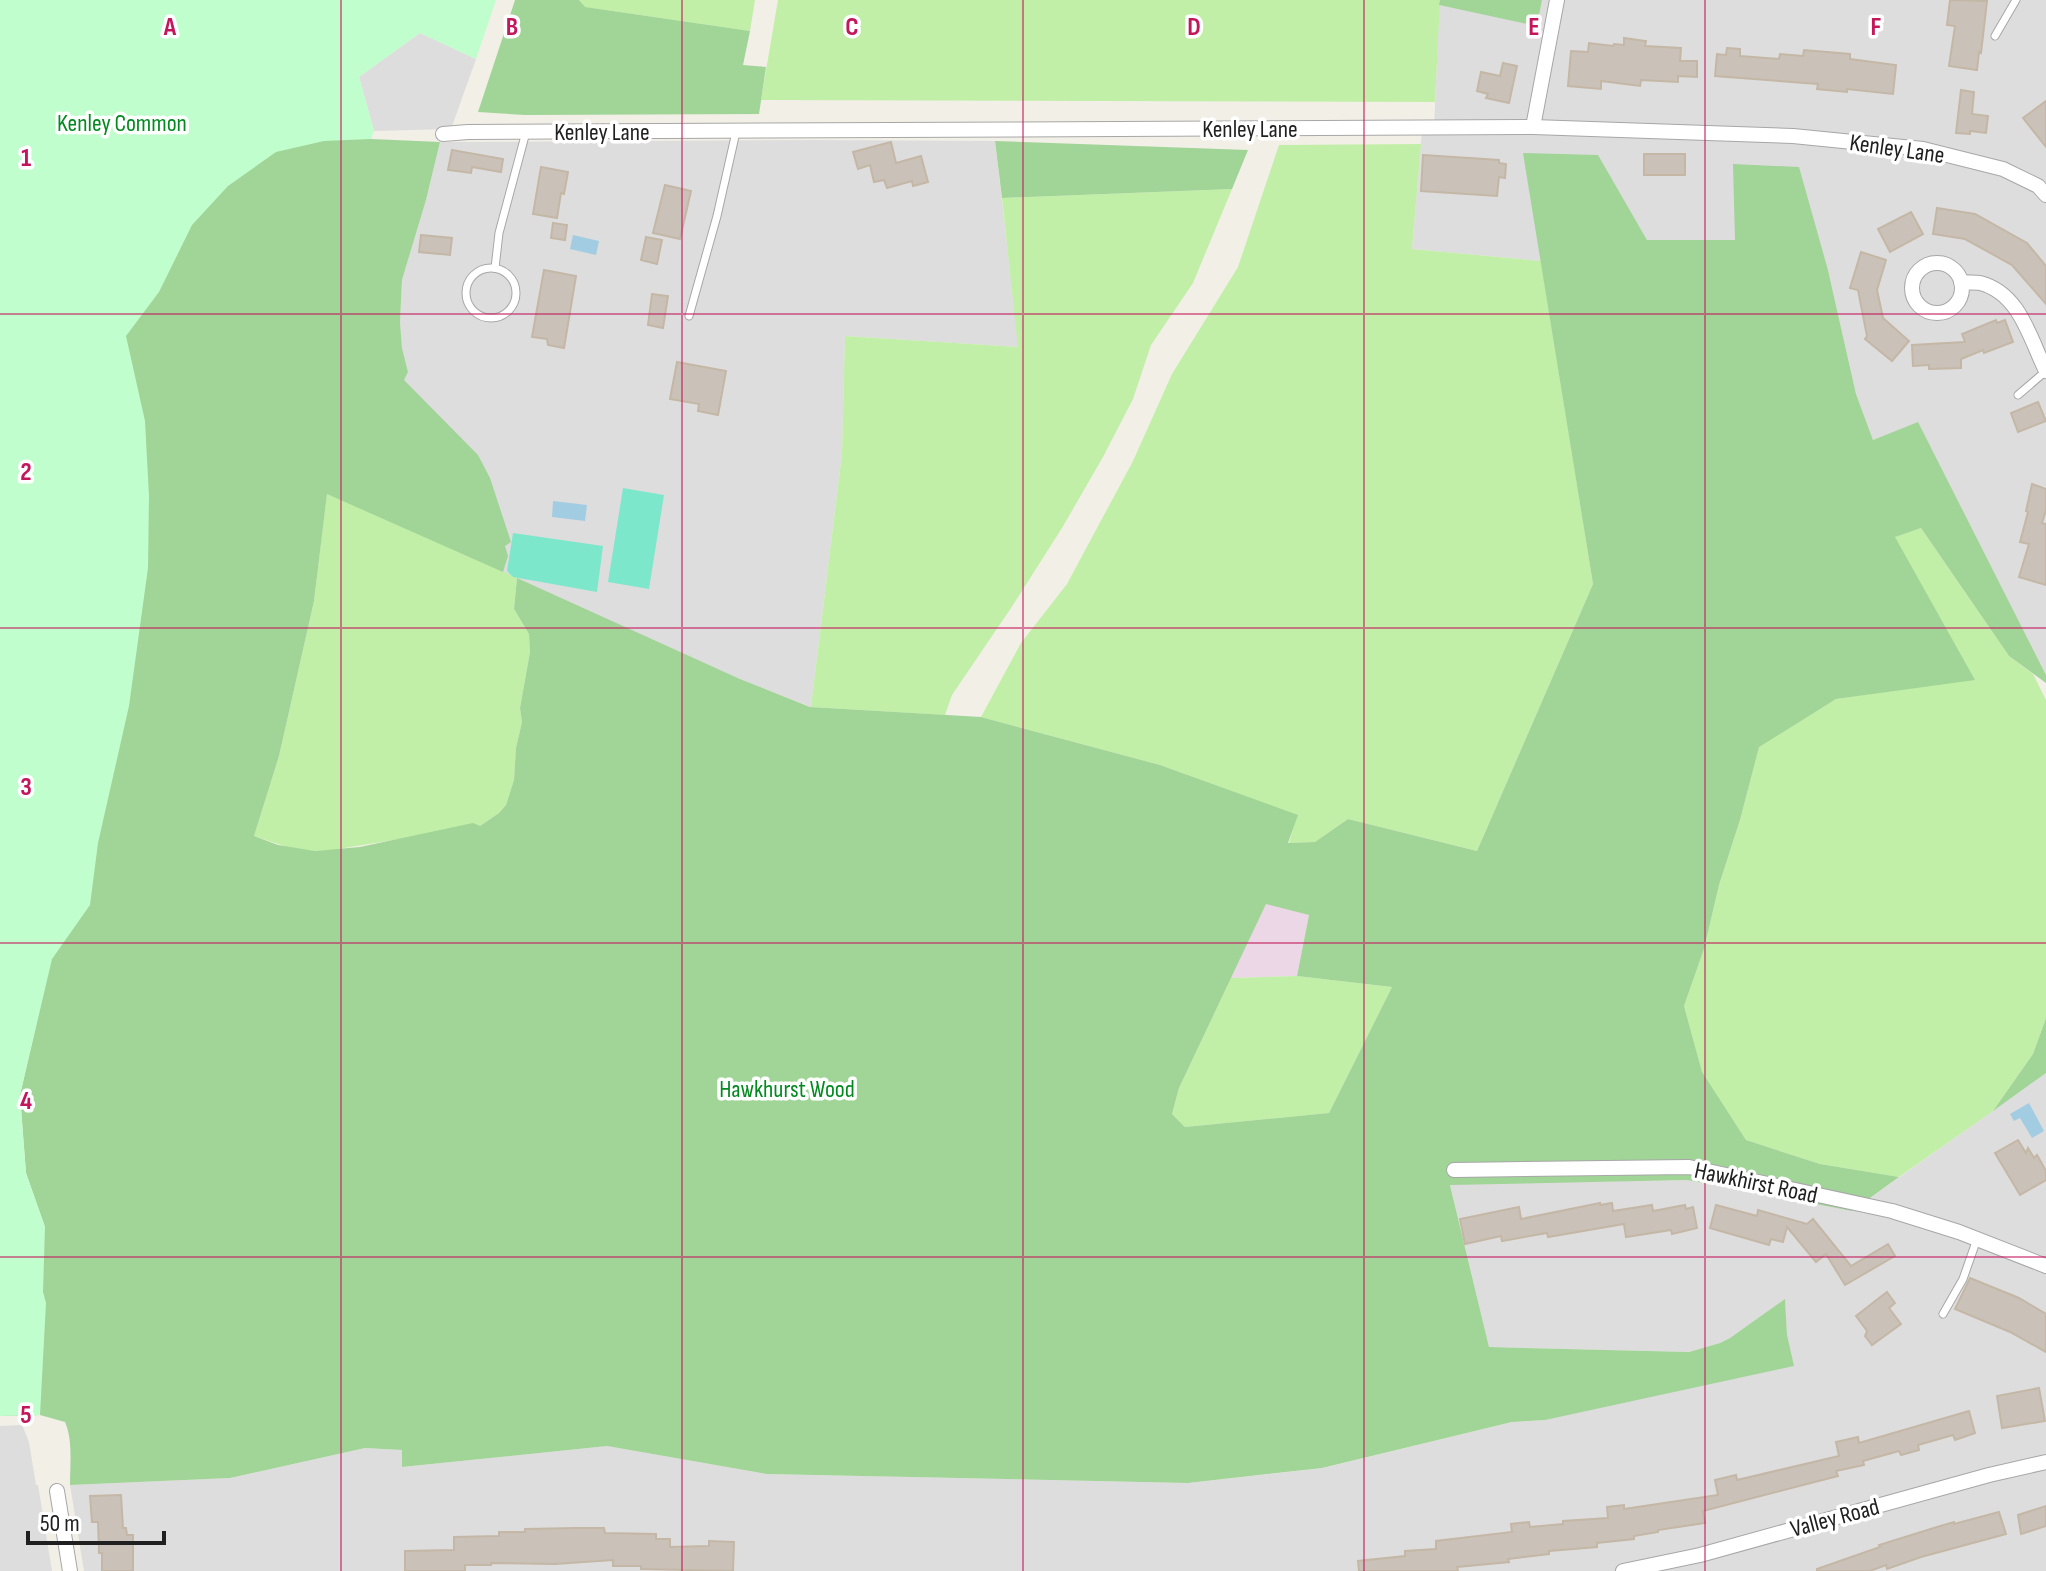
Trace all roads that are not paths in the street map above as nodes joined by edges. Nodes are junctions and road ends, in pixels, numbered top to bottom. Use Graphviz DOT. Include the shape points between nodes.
graph roads {
  1 [pos="1557,0"];
  2 [pos="2016,0"];
  3 [pos="1995,36"];
  4 [pos="1533,127"];
  5 [pos="526,132"];
  6 [pos="736,132"];
  7 [pos="443,134"];
  8 [pos="2043,186"];
  9 [pos="495,268"];
  10 [pos="1961,282"];
  11 [pos="689,316"];
  12 [pos="2046,371"];
  13 [pos="2018,395"];
  14 [pos="1454,1170"];
  15 [pos="1977,1239"];
  16 [pos="2046,1266"];
  17 [pos="1943,1314"];
  18 [pos="2046,1462"];
  19 [pos="57,1491"];
  20 [pos="70,1571"];
  21 [pos="1623,1571"];
  1 -- 4 [label="street"];
  2 -- 3 [label="lane"];
  4 -- 6 [label="street, Kenley Lane"];
  4 -- 8 [label="street, Kenley Lane" via="1793,136 1923,149 2003,169"];
  5 -- 6 [label="street, Kenley Lane"];
  5 -- 7 [label="street, Kenley Lane"];
  5 -- 9 [label="lane"];
  6 -- 11 [label="lane"];
  9 -- 9 [label="lane" via="513,281 516,297 503,315 487,318 472,310 466,294 471,277"];
  10 -- 12 [label="street" via="1998,291 2016,307"];
  12 -- 13 [label="lane"];
  14 -- 15 [label="street, Hawkhirst Road" via="1689,1167 1892,1211"];
  15 -- 16 [label="street, Hawkhirst Road"];
  15 -- 17 [label="lane"];
  18 -- 21 [label="street, Valley Road"];
  19 -- 20 [label="street"];
}
